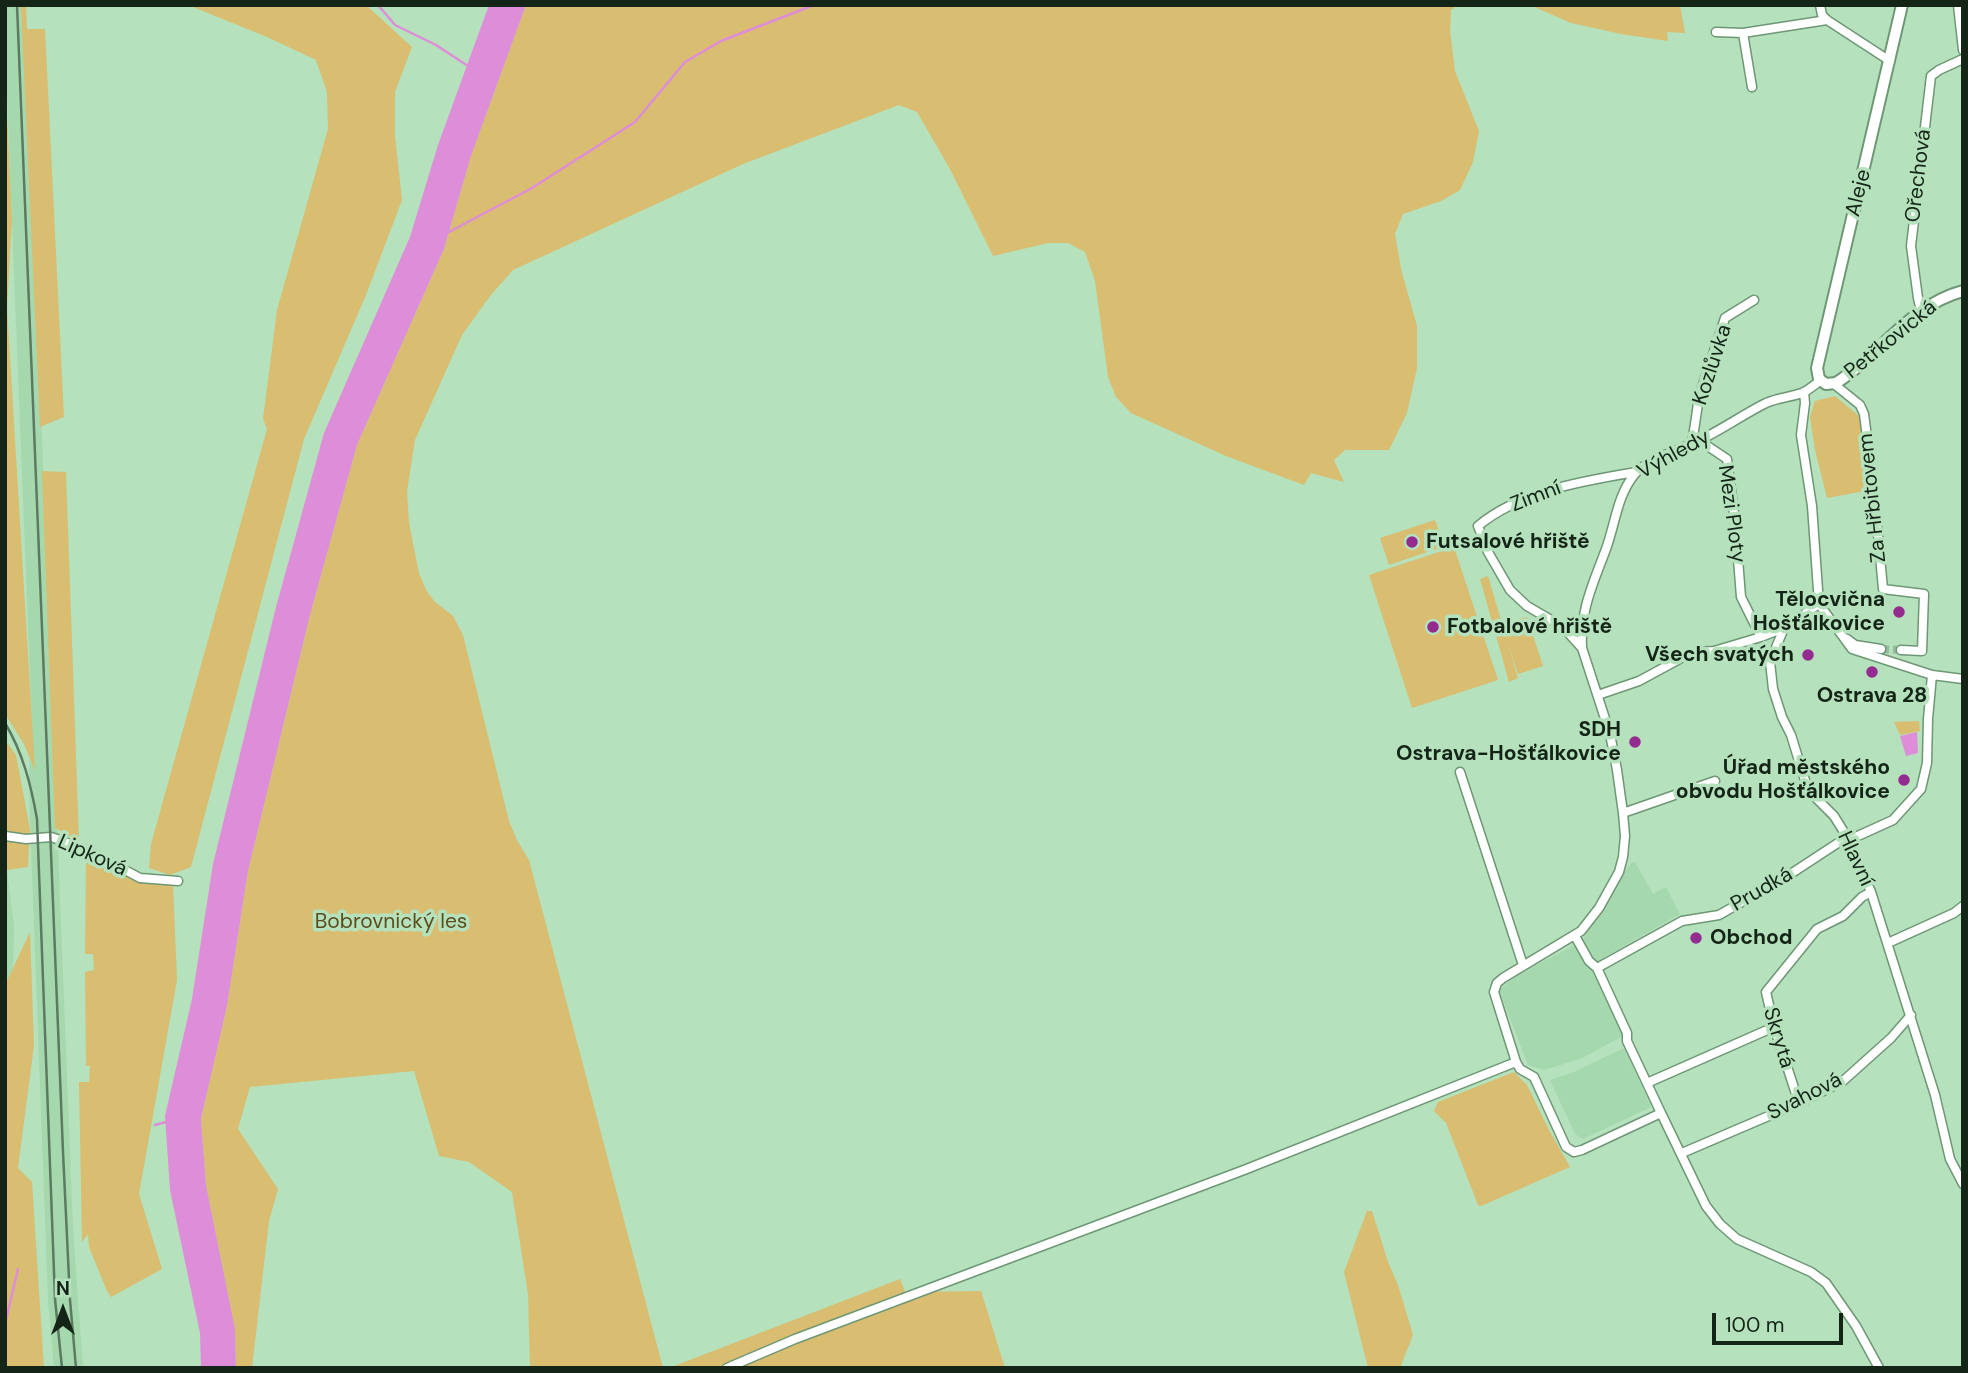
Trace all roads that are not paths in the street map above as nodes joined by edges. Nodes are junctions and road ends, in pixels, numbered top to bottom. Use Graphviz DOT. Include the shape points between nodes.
graph roads {
  1 [pos="1820,5"];
  2 [pos="1902,5"];
  3 [pos="1958,5"];
  4 [pos="1827,20"];
  5 [pos="1716,32"];
  6 [pos="1743,33"];
  7 [pos="1963,50"];
  8 [pos="1963,59"];
  9 [pos="1890,61"];
  10 [pos="1752,87"];
  11 [pos="1963,291"];
  12 [pos="1754,300"];
  13 [pos="1921,311"];
  14 [pos="1820,381"];
  15 [pos="1834,384"];
  16 [pos="1804,392"];
  17 [pos="1696,442"];
  18 [pos="1636,472"];
  19 [pos="1819,604"];
  20 [pos="1784,628"];
  21 [pos="1761,638"];
  22 [pos="1582,648"];
  23 [pos="1901,650"];
  24 [pos="1932,675"];
  25 [pos="1963,678"];
  26 [pos="1598,695"];
  27 [pos="1460,772"];
  28 [pos="1715,781"];
  29 [pos="1623,813"];
  30 [pos="5,836"];
  31 [pos="1848,839"];
  32 [pos="178,881"];
  33 [pos="1871,892"];
  34 [pos="1963,906"];
  35 [pos="1575,936"];
  36 [pos="1888,943"];
  37 [pos="1523,965"];
  38 [pos="1597,968"];
  39 [pos="1911,1015"];
  40 [pos="1774,1027"];
  41 [pos="1517,1062"];
  42 [pos="1647,1083"];
  43 [pos="1799,1103"];
  44 [pos="1661,1113"];
  45 [pos="1682,1153"];
  46 [pos="1963,1184"];
  47 [pos="727,1368"];
  48 [pos="1880,1368"];
  1 -- 4 [label="street"];
  2 -- 9 [label="street, Aleje"];
  3 -- 7 [label="street"];
  4 -- 6 [label="street"];
  4 -- 9 [label="street"];
  5 -- 6 [label="street"];
  6 -- 10 [label="street"];
  8 -- 13 [label="street, Ořechová" via="1931,76 1911,246"];
  9 -- 14 [label="street, Aleje" via="1817,368"];
  11 -- 13 [label="street, Petřkovická"];
  12 -- 17 [label="street, Kozlůvka" via="1725,318 1699,397"];
  13 -- 15 [label="street, Petřkovická"];
  14 -- 15 [label="street, Petřkovická"];
  14 -- 16 [label="street, Výhledy"];
  15 -- 23 [label="street, Za Hřbitovem" via="1862,409 1883,589 1924,594 1922,651"];
  16 -- 17 [label="street, Výhledy" via="1770,401"];
  16 -- 19 [label="street" via="1801,435"];
  17 -- 18 [label="street, Výhledy"];
  17 -- 21 [label="street, Mezi Ploty" via="1727,459 1741,597"];
  18 -- 22 [label="street, Výhledy" via="1617,509 1587,602 1581,622"];
  18 -- 22 [label="street, Zimní" via="1542,494 1493,514 1478,527 1510,590 1563,627"];
  19 -- 20 [label="street"];
  19 -- 24 [label="street" via="1852,649 1878,653"];
  20 -- 21 [label="street"];
  20 -- 31 [label="street, Hlavní" via="1770,662 1773,689 1808,790 1834,816"];
  21 -- 26 [label="street" via="1687,655 1639,681"];
  22 -- 26 [label="street, Výhledy"];
  24 -- 25 [label="street"];
  24 -- 31 [label="street, Prudká" via="1921,789 1893,820"];
  26 -- 29 [label="street, Výhledy" via="1610,734"];
  27 -- 37 [label="street"];
  28 -- 29 [label="street"];
  29 -- 35 [label="street, Výhledy" via="1625,836 1619,872"];
  30 -- 32 [label="street, Lipková" via="60,839 140,878"];
  31 -- 33 [label="street, Hlavní"];
  31 -- 38 [label="street, Prudká" via="1719,915 1682,921"];
  33 -- 36 [label="street, Hlavní"];
  33 -- 40 [label="street, Skrytá" via="1843,916 1817,929 1768,989"];
  34 -- 36 [label="street"];
  35 -- 37 [label="street, Výhledy"];
  35 -- 38 [label="street"];
  36 -- 39 [label="street, Hlavní"];
  37 -- 41 [label="street, Výhledy" via="1497,983 1494,992"];
  38 -- 42 [label="street"];
  39 -- 43 [label="street, Svahová" via="1847,1077"];
  39 -- 46 [label="street, Hlavní" via="1950,1159"];
  40 -- 42 [label="street"];
  40 -- 43 [label="street, Skrytá"];
  41 -- 44 [label="street" via="1534,1077 1566,1147 1574,1152"];
  41 -- 47 [label="street"];
  42 -- 44 [label="street"];
  43 -- 45 [label="street, Svahová"];
  44 -- 45 [label="street"];
  45 -- 48 [label="street" via="1706,1206 1720,1224 1737,1240 1826,1283"];
}
